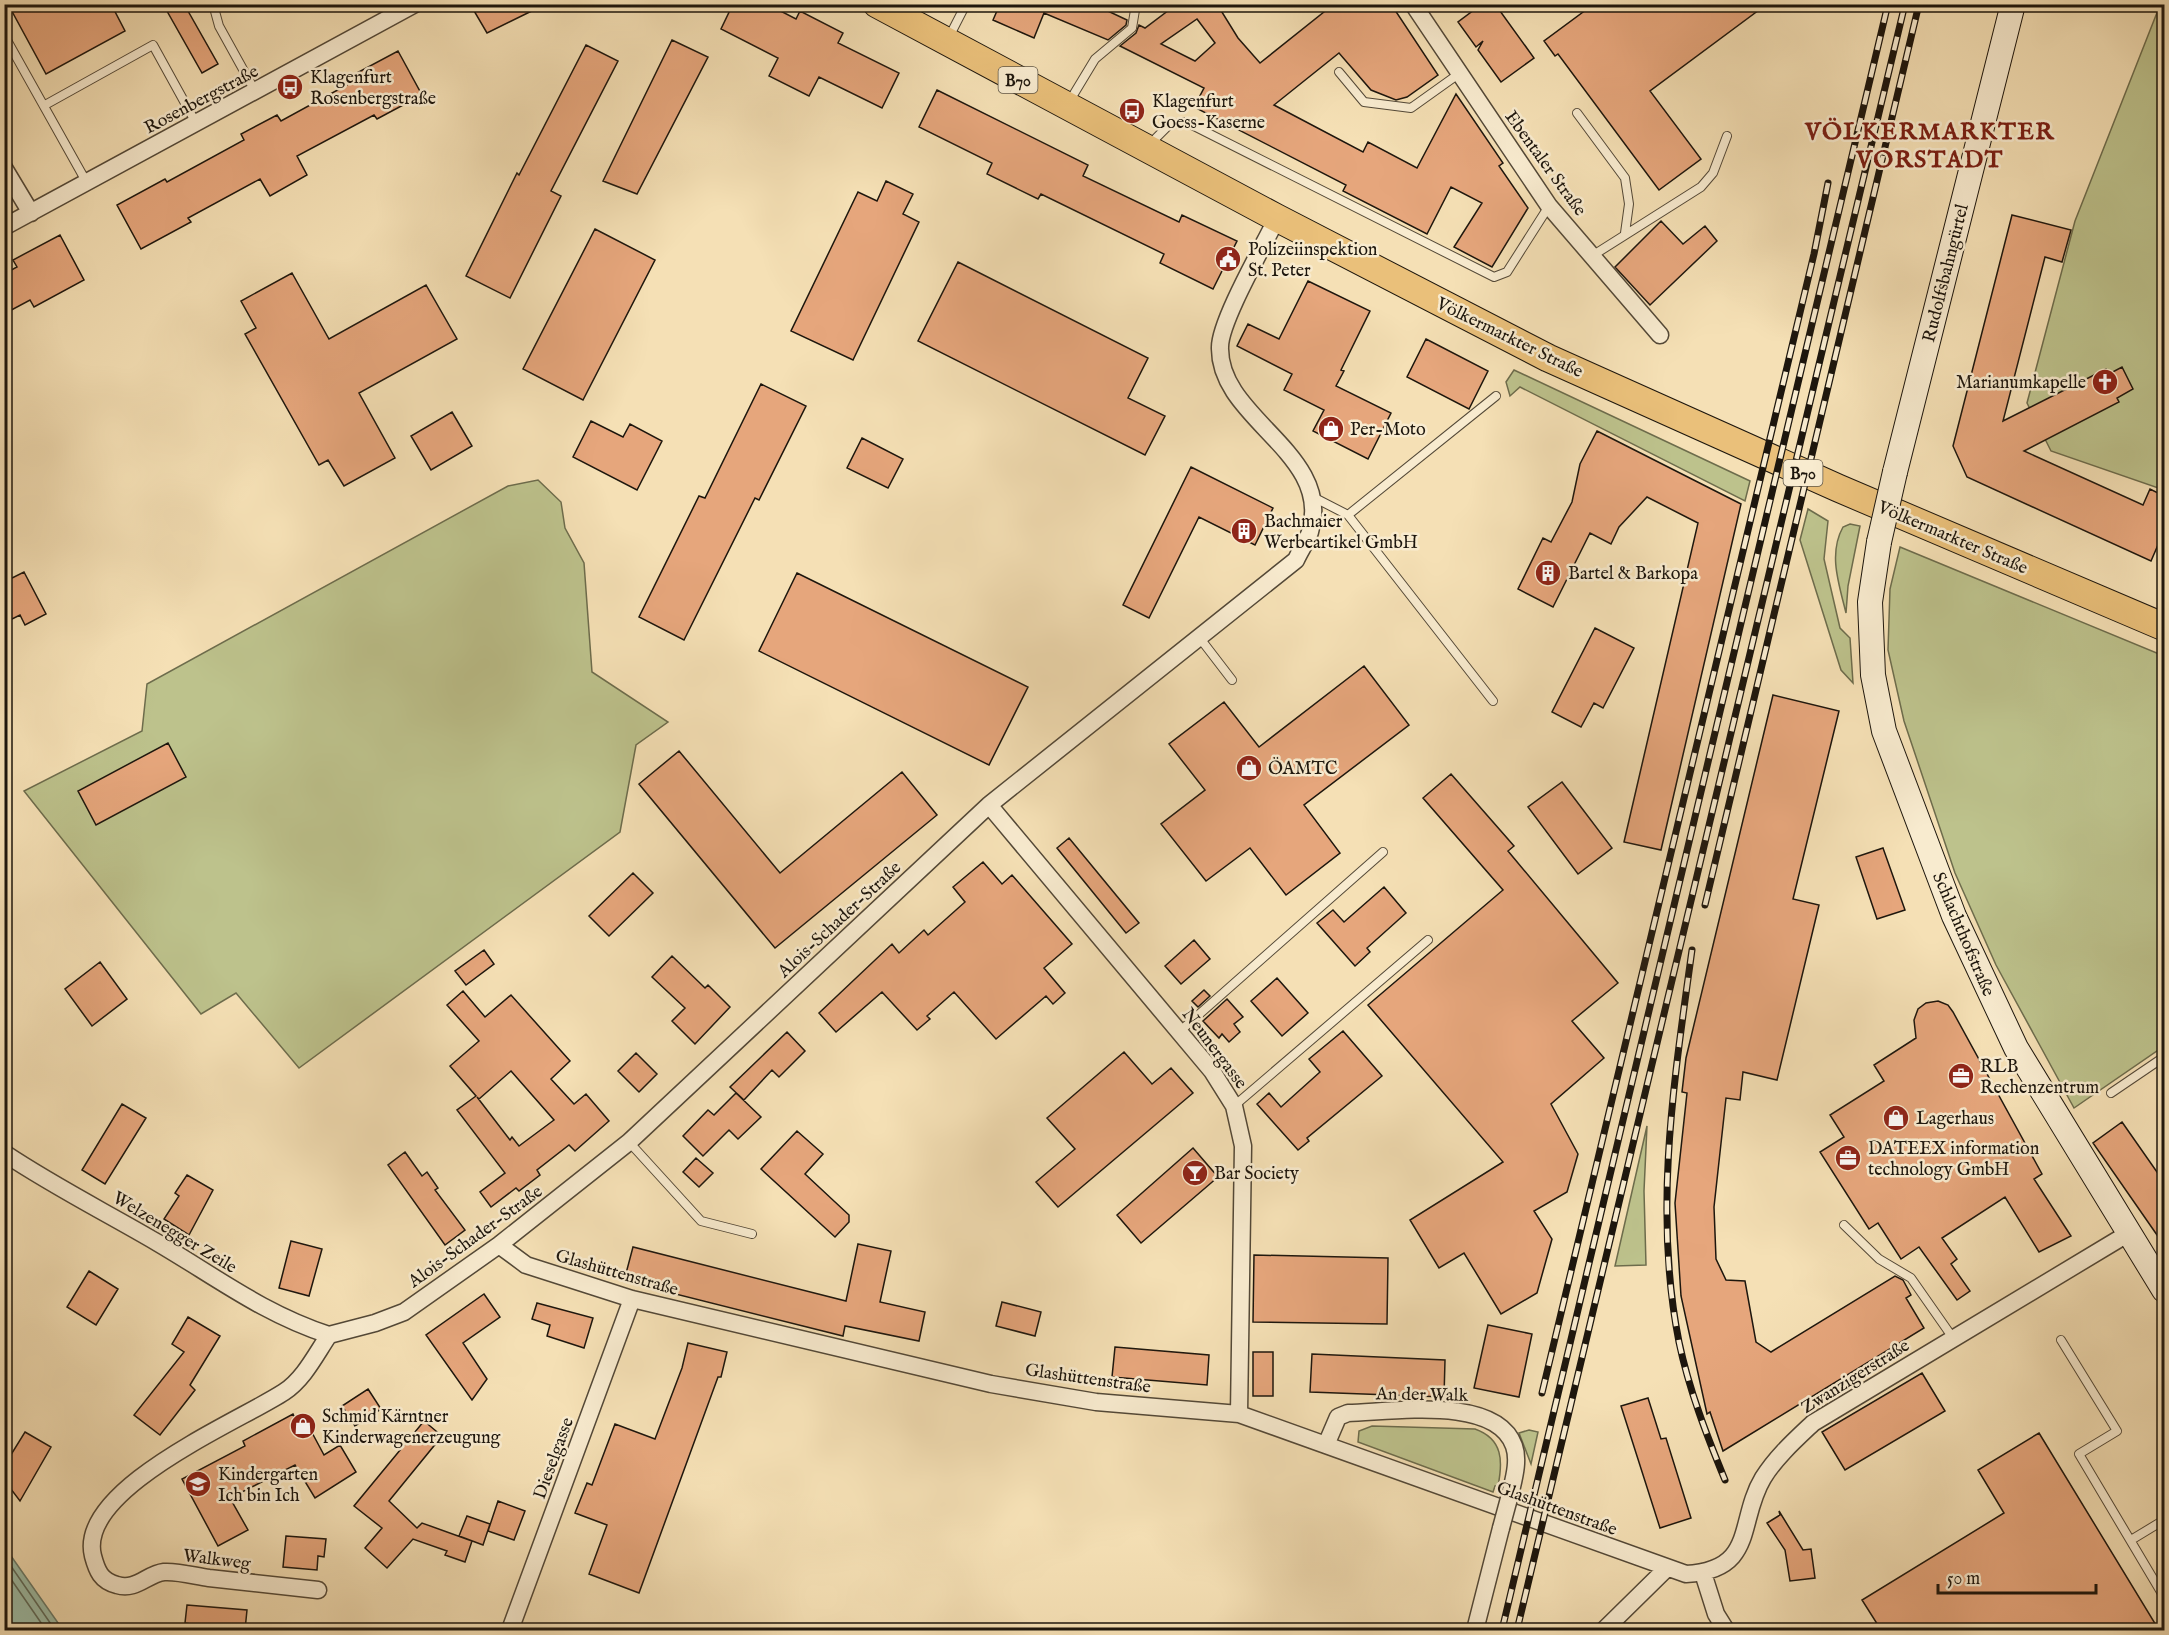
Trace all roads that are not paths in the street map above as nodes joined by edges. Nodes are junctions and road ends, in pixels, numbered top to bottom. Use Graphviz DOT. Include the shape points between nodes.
graph roads {
  1 [pos="213,4"];
  2 [pos="415,4"];
  3 [pos="877,4"];
  4 [pos="966,4"];
  5 [pos="1136,4"];
  6 [pos="1413,4"];
  7 [pos="2013,4"];
  8 [pos="4,35"];
  9 [pos="946,42"];
  10 [pos="1339,72"];
  11 [pos="1460,74"];
  12 [pos="255,92"];
  13 [pos="45,105"];
  14 [pos="1067,106"];
  15 [pos="1577,113"];
  16 [pos="197,123"];
  17 [pos="1727,136"];
  18 [pos="1146,148"];
  19 [pos="4,168"];
  20 [pos="87,183"];
  21 [pos="1549,206"];
  22 [pos="31,213"];
  23 [pos="1277,218"];
  24 [pos="4,227"];
  25 [pos="1625,233"];
  26 [pos="1592,256"];
  27 [pos="1660,334"];
  28 [pos="1496,396"];
  29 [pos="1312,497"];
  30 [pos="1348,514"];
  31 [pos="1879,542"];
  32 [pos="2164,627"];
  33 [pos="1199,637"];
  34 [pos="1232,680"];
  35 [pos="1493,701"];
  36 [pos="989,805"];
  37 [pos="1383,852"];
  38 [pos="1428,940"];
  39 [pos="1179,1032"];
  40 [pos="2164,1057"];
  41 [pos="2111,1093"];
  42 [pos="1234,1106"];
  43 [pos="629,1142"];
  44 [pos="4,1153"];
  45 [pos="1844,1225"];
  46 [pos="2129,1233"];
  47 [pos="752,1234"];
  48 [pos="500,1245"];
  49 [pos="2164,1290"];
  50 [pos="632,1299"];
  51 [pos="329,1335"];
  52 [pos="1953,1338"];
  53 [pos="2061,1340"];
  54 [pos="1239,1414"];
  55 [pos="1326,1445"];
  56 [pos="2164,1520"];
  57 [pos="2131,1540"];
  58 [pos="1666,1569"];
  59 [pos="1703,1573"];
  60 [pos="318,1590"];
  61 [pos="2164,1597"];
  62 [pos="510,1630"];
  63 [pos="1475,1630"];
  64 [pos="1605,1630"];
  65 [pos="1726,1630"];
  1 -- 12 [label="lane" via="219,26"];
  2 -- 12 [label="street, Rosenbergstraße"];
  3 -- 9 [label="main road, Völkermarkter Straße / B70"];
  4 -- 9 [label="lane"];
  5 -- 14 [label="lane" via="1132,28 1095,59"];
  6 -- 11 [label="street, Ebentaler Straße"];
  7 -- 31 [label="street, Rudolfsbahngürtel, bridge"];
  8 -- 13 [label="lane"];
  9 -- 14 [label="main road, Völkermarkter Straße / B70"];
  10 -- 11 [label="lane" via="1364,102 1411,108"];
  11 -- 21 [label="street, Ebentaler Straße"];
  12 -- 16 [label="street, Rosenbergstraße"];
  13 -- 16 [label="lane" via="153,45"];
  13 -- 20 [label="lane"];
  14 -- 18 [label="main road, Völkermarkter Straße / B70"];
  15 -- 25 [label="lane" via="1625,178 1629,204"];
  16 -- 20 [label="street, Rosenbergstraße"];
  17 -- 25 [label="lane" via="1713,173 1701,187"];
  18 -- 21 [label="lane" via="1169,125 1186,122 1494,277 1507,272"];
  18 -- 23 [label="main road, Völkermarkter Straße / B70"];
  19 -- 22 [label="street"];
  20 -- 22 [label="street, Rosenbergstraße"];
  21 -- 26 [label="street, Ebentaler Straße"];
  22 -- 24 [label="street, Rosenbergstraße"];
  23 -- 29 [label="street, Alois-Schader-Straße" via="1227,322 1220,345 1221,369 1236,398 1290,453"];
  23 -- 32 [label="main road, Völkermarkter Straße / B70" via="1548,358 1838,488"];
  25 -- 26 [label="lane"];
  26 -- 27 [label="street, Ebentaler Straße"];
  28 -- 30 [label="lane"];
  29 -- 30 [label="lane"];
  29 -- 33 [label="street, Alois-Schader-Straße" via="1311,531 1296,560"];
  30 -- 35 [label="lane"];
  31 -- 46 [label="street, Schlachthofstraße" via="1871,590 1870,634 1884,731 1982,981 2016,1048"];
  33 -- 34 [label="lane"];
  33 -- 36 [label="street, Alois-Schader-Straße"];
  36 -- 39 [label="street, Neunergasse"];
  36 -- 43 [label="street, Alois-Schader-Straße"];
  37 -- 39 [label="lane"];
  38 -- 42 [label="lane"];
  39 -- 42 [label="street, Neunergasse" via="1212,1071"];
  40 -- 41 [label="lane"];
  42 -- 54 [label="street, Neunergasse" via="1243,1146"];
  43 -- 47 [label="lane" via="700,1221"];
  43 -- 48 [label="street, Alois-Schader-Straße"];
  44 -- 51 [label="street, Welzenegger Zeile" via="254,1304"];
  45 -- 52 [label="lane" via="1879,1259 1911,1278"];
  46 -- 49 [label="street, Schlachthofstraße"];
  46 -- 52 [label="street, Zwanzigerstraße"];
  48 -- 50 [label="street, Glashüttenstraße" via="526,1265"];
  48 -- 51 [label="street, Alois-Schader-Straße" via="404,1312"];
  50 -- 54 [label="street, Glashüttenstraße" via="991,1384 1096,1402"];
  50 -- 62 [label="street, Dieselgasse"];
  51 -- 60 [label="street, Walkweg" via="286,1391 185,1446 118,1496 97,1522 92,1550 97,1571 106,1581 119,1586 131,1586 163,1572"];
  52 -- 59 [label="street, Zwanzigerstraße" via="1813,1423 1785,1449 1763,1479 1742,1543 1728,1560"];
  53 -- 57 [label="lane" via="2117,1431 2079,1454"];
  54 -- 55 [label="street, Glashüttenstraße"];
  55 -- 58 [label="street, Glashüttenstraße"];
  55 -- 63 [label="street, An der Walk, bridge" via="1338,1417 1348,1413 1458,1411 1486,1417 1507,1432 1515,1447 1516,1469"];
  56 -- 57 [label="lane"];
  57 -- 61 [label="lane"];
  58 -- 59 [label="street"];
  58 -- 64 [label="street"];
  59 -- 65 [label="street" via="1716,1614"];
}
